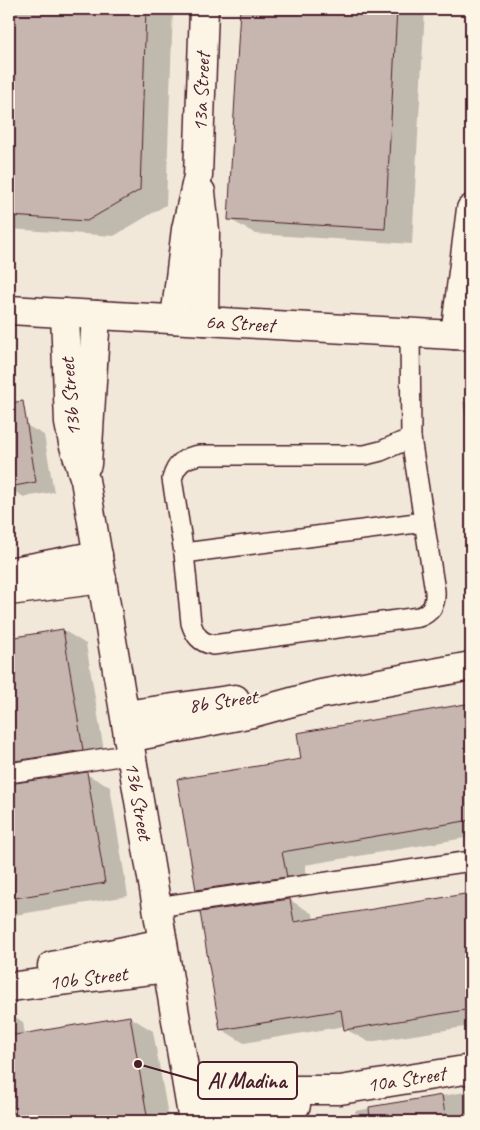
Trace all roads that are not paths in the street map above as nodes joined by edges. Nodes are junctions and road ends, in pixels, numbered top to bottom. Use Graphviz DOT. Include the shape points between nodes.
graph roads {
  1 [pos="204,9"];
  2 [pos="198,176"];
  3 [pos="471,209"];
  4 [pos="9,310"];
  5 [pos="65,313"];
  6 [pos="96,315"];
  7 [pos="175,319"];
  8 [pos="204,321"];
  9 [pos="410,333"];
  10 [pos="463,336"];
  11 [pos="411,438"];
  12 [pos="85,480"];
  13 [pos="424,522"];
  14 [pos="184,552"];
  15 [pos="100,567"];
  16 [pos="9,572"];
  17 [pos="9,591"];
  18 [pos="471,666"];
  19 [pos="128,736"];
  20 [pos="9,774"];
  21 [pos="471,861"];
  22 [pos="157,908"];
  23 [pos="165,956"];
  24 [pos="9,977"];
  25 [pos="9,987"];
  26 [pos="471,1069"];
  27 [pos="340,1090"];
  28 [pos="192,1111"];
  29 [pos="216,1121"];
  1 -- 2 [label="street, 13a Street"];
  2 -- 7 [label="street, 13a Street" via="187,220"];
  2 -- 8 [label="street, 13a Street" via="206,231"];
  3 -- 10 [label="street"];
  4 -- 5 [label="street, 6a Street"];
  5 -- 6 [label="street, 6a Street"];
  5 -- 12 [label="street, 13b Street" via="69,423"];
  6 -- 7 [label="street, 6a Street"];
  6 -- 12 [label="street, 13b Street"];
  7 -- 8 [label="street, 6a Street"];
  8 -- 9 [label="street, 6a Street"];
  9 -- 10 [label="street, 6a Street"];
  9 -- 11 [label="lane"];
  11 -- 13 [label="lane"];
  11 -- 14 [label="lane" via="381,452 365,455 190,456 181,461 172,479"];
  12 -- 15 [label="street, 13b Street"];
  13 -- 14 [label="lane"];
  13 -- 14 [label="lane" via="436,600 427,614 214,645 205,643 194,631"];
  15 -- 16 [label="street"];
  15 -- 17 [label="street"];
  15 -- 19 [label="street, 13b Street"];
  18 -- 19 [label="street, 8b Street" via="321,694 260,711"];
  19 -- 20 [label="lane"];
  19 -- 22 [label="street, 13b Street"];
  21 -- 22 [label="lane"];
  22 -- 23 [label="street, 13b Street"];
  23 -- 24 [label="street, 10b Street" via="44,968"];
  23 -- 25 [label="street, 10b Street"];
  23 -- 28 [label="street, 13b Street"];
  26 -- 27 [label="street, 10a Street"];
  27 -- 28 [label="street, 10a Street" via="290,1090"];
  27 -- 29 [label="street, 10a Street" via="292,1106"];
}
